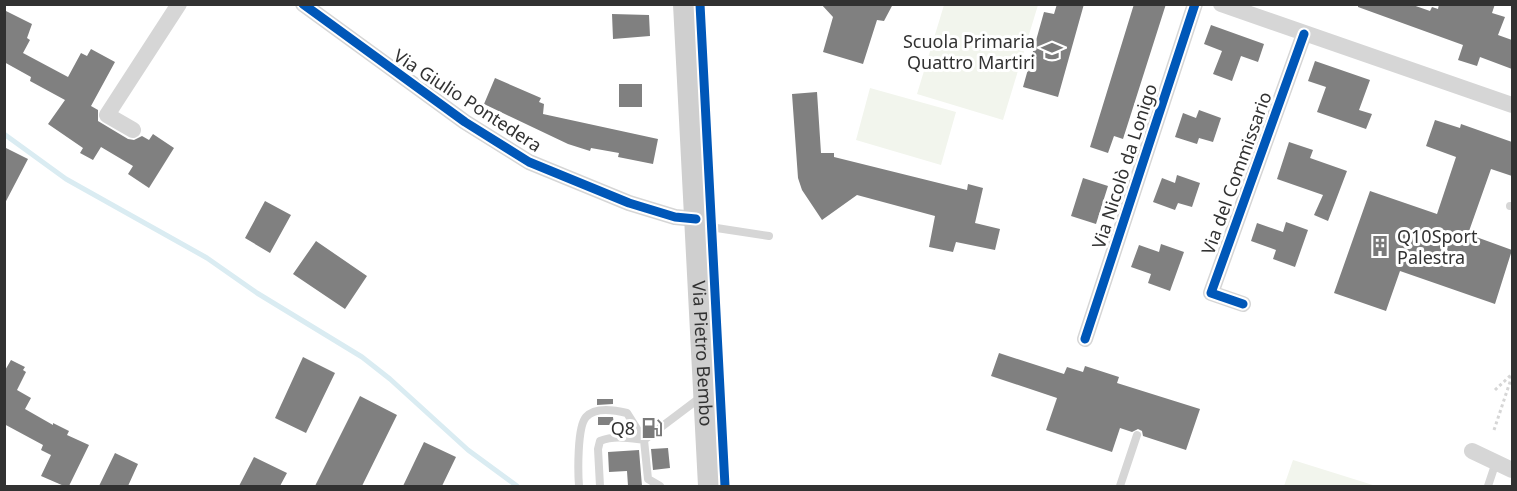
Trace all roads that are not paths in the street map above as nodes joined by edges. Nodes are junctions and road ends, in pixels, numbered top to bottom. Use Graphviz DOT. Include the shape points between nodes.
graph roads {
  1 [pos="179,4"];
  2 [pos="303,4"];
  3 [pos="685,4"];
  4 [pos="1196,4"];
  5 [pos="1221,4"];
  6 [pos="1304,34"];
  7 [pos="1512,105"];
  8 [pos="133,130"];
  9 [pos="696,219"];
  10 [pos="769,237"];
  11 [pos="1243,304"];
  12 [pos="1085,339"];
  13 [pos="706,393"];
  14 [pos="1137,435"];
  15 [pos="644,440"];
  16 [pos="1472,451"];
  17 [pos="1496,462"];
  18 [pos="1512,470"];
  19 [pos="579,486"];
  20 [pos="600,486"];
  21 [pos="660,486"];
  22 [pos="710,486"];
  23 [pos="1120,486"];
  24 [pos="1488,486"];
  1 -- 8 [label="street" via="107,115"];
  2 -- 9 [label="street, Via Giulio Pontedera" via="465,122 529,162 638,206"];
  3 -- 9 [label="main road, Via Pietro Bembo"];
  4 -- 12 [label="street, Via Nicolò da Lonigo"];
  5 -- 6 [label="street"];
  6 -- 7 [label="street"];
  6 -- 11 [label="street, Via del Commissario" via="1211,293"];
  9 -- 10 [label="lane" via="710,226"];
  9 -- 13 [label="main road, Via Pietro Bembo"];
  13 -- 15 [label="lane"];
  13 -- 22 [label="main road, Via Pietro Bembo"];
  14 -- 23 [label="lane"];
  15 -- 19 [label="lane" via="627,413 594,412 585,418"];
  15 -- 20 [label="lane" via="621,437 600,441"];
  15 -- 21 [label="lane" via="648,479"];
  16 -- 17 [label="street"];
  17 -- 18 [label="street"];
  17 -- 24 [label="lane"];
}
